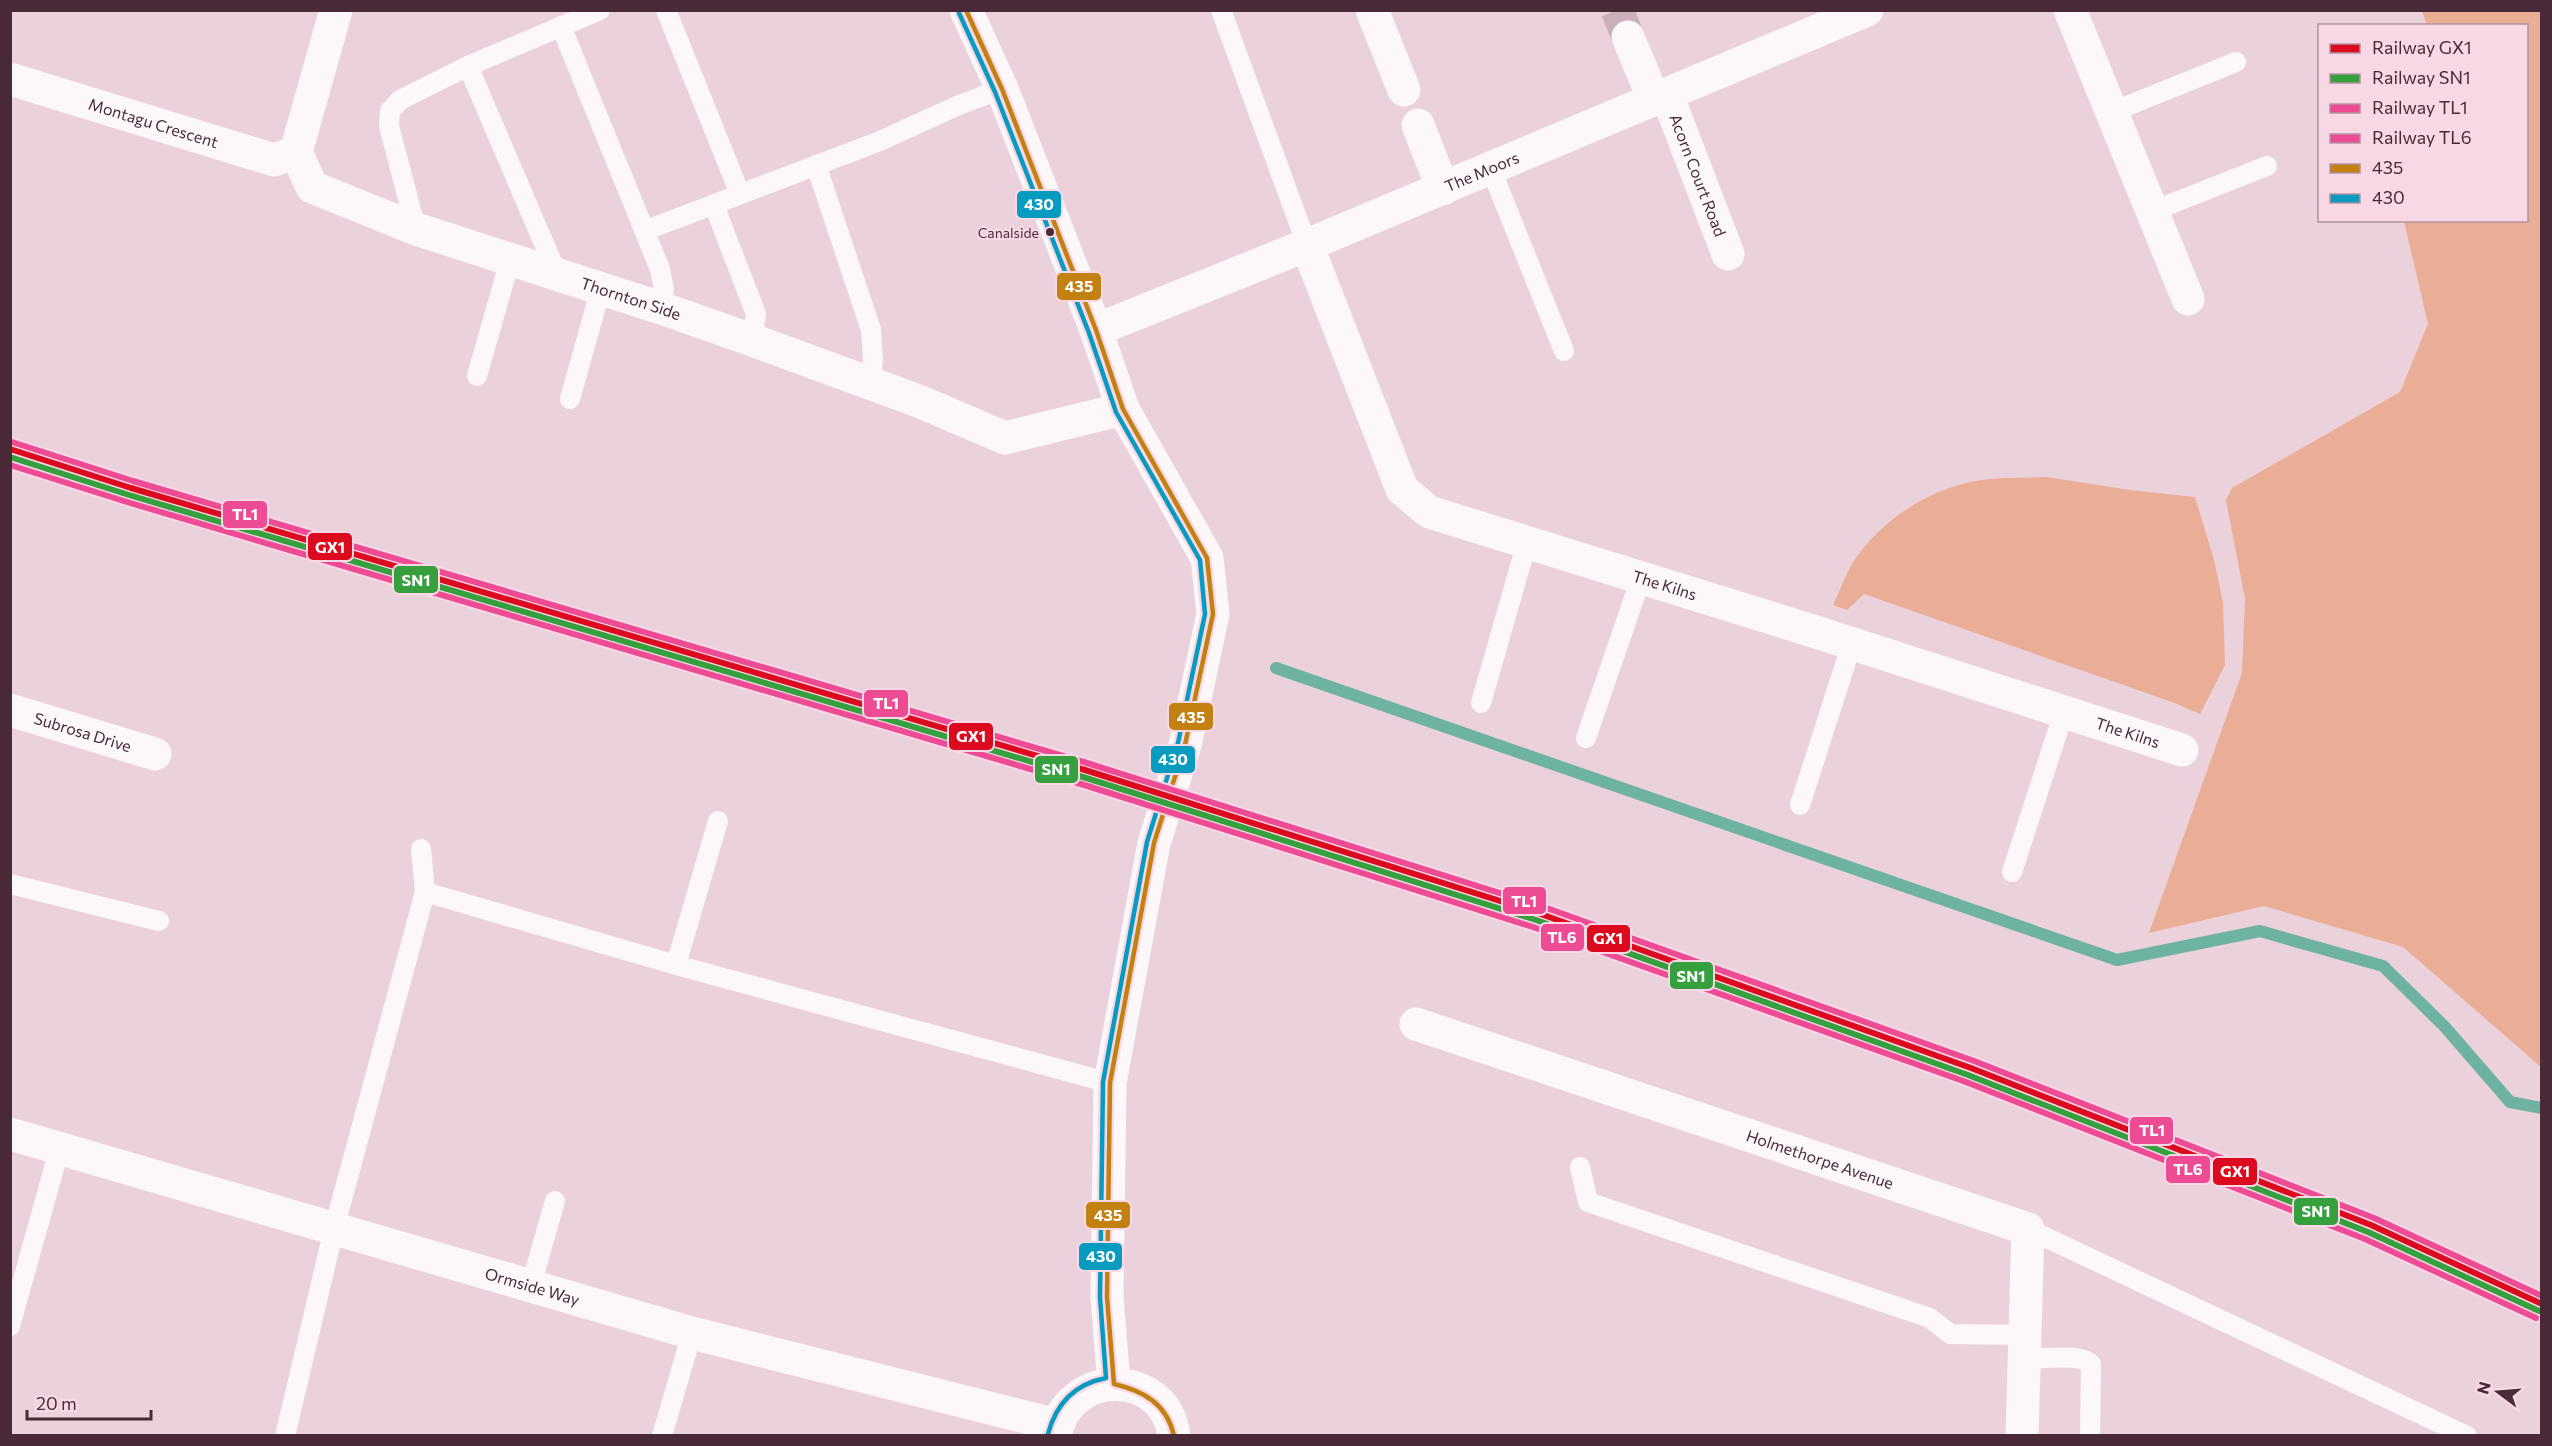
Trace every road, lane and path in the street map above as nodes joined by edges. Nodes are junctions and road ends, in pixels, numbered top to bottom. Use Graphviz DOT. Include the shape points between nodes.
graph roads {
  1 [pos="336,10"];
  2 [pos="600,10"];
  3 [pos="666,10"];
  4 [pos="966,10"];
  5 [pos="1221,10"];
  6 [pos="1372,10"];
  7 [pos="1867,10"];
  8 [pos="2070,10"];
  9 [pos="561,26"];
  10 [pos="1628,37"];
  11 [pos="2236,62"];
  12 [pos="468,66"];
  13 [pos="10,79"];
  14 [pos="1002,90"];
  15 [pos="1404,90"];
  16 [pos="1660,97"];
  17 [pos="2112,112"];
  18 [pos="1418,125"];
  19 [pos="296,152"];
  20 [pos="816,165"];
  21 [pos="2267,166"];
  22 [pos="1491,169"];
  23 [pos="1443,189"];
  24 [pos="740,194"];
  25 [pos="714,205"];
  26 [pos="2153,211"];
  27 [pos="416,230"];
  28 [pos="645,231"];
  29 [pos="1307,246"];
  30 [pos="1728,254"];
  31 [pos="510,260"];
  32 [pos="557,274"];
  33 [pos="601,288"];
  34 [pos="2188,298"];
  35 [pos="661,308"];
  36 [pos="1096,330"];
  37 [pos="752,340"];
  38 [pos="1564,351"];
  39 [pos="477,376"];
  40 [pos="870,383"];
  41 [pos="570,399"];
  42 [pos="1123,409"];
  43 [pos="1527,542"];
  44 [pos="1641,578"];
  45 [pos="1852,643"];
  46 [pos="1481,703"];
  47 [pos="10,710"];
  48 [pos="2064,712"];
  49 [pos="1586,738"];
  50 [pos="2182,750"];
  51 [pos="155,754"];
  52 [pos="1800,805"];
  53 [pos="718,820"];
  54 [pos="421,849"];
  55 [pos="2012,872"];
  56 [pos="10,884"];
  57 [pos="425,892"];
  58 [pos="159,921"];
  59 [pos="676,964"];
  60 [pos="1416,1024"];
  61 [pos="1110,1083"];
  62 [pos="10,1134"];
  63 [pos="60,1147"];
  64 [pos="1580,1167"];
  65 [pos="555,1201"];
  66 [pos="334,1229"];
  67 [pos="2028,1229"];
  68 [pos="531,1285"];
  69 [pos="10,1326"];
  70 [pos="692,1332"];
  71 [pos="2025,1347"];
  72 [pos="1114,1383"];
  73 [pos="1056,1430"];
  74 [pos="285,1436"];
  75 [pos="662,1436"];
  76 [pos="1174,1436"];
  77 [pos="2022,1436"];
  78 [pos="2090,1436"];
  79 [pos="2467,1436"];
  1 -- 19 [label="street"];
  2 -- 9 [label="lane"];
  3 -- 24 [label="lane"];
  4 -- 14 [label="street"];
  5 -- 29 [label="lane"];
  6 -- 15 [label="street"];
  7 -- 16 [label="street, The Moors"];
  8 -- 17 [label="street"];
  9 -- 12 [label="lane"];
  9 -- 28 [label="lane"];
  10 -- 16 [label="street, Acorn Court Road"];
  11 -- 17 [label="lane"];
  12 -- 27 [label="lane" via="400,100 390,111 389,126"];
  12 -- 32 [label="lane"];
  13 -- 19 [label="street, Montagu Crescent" via="274,160"];
  14 -- 20 [label="lane"];
  14 -- 36 [label="street"];
  16 -- 22 [label="street, The Moors"];
  16 -- 30 [label="street, Acorn Court Road"];
  17 -- 26 [label="street"];
  18 -- 23 [label="street"];
  19 -- 27 [label="street, Thornton Side" via="312,187"];
  20 -- 24 [label="lane"];
  20 -- 40 [label="lane" via="871,330"];
  21 -- 26 [label="lane"];
  22 -- 23 [label="street, The Moors"];
  22 -- 38 [label="lane"];
  23 -- 29 [label="street, The Moors"];
  24 -- 25 [label="lane"];
  25 -- 28 [label="lane"];
  25 -- 37 [label="lane" via="756,314"];
  26 -- 34 [label="street"];
  27 -- 31 [label="street, Thornton Side"];
  28 -- 35 [label="lane" via="660,269 664,290"];
  29 -- 36 [label="street, The Moors"];
  29 -- 43 [label="street, The Kilns" via="1402,489 1429,512"];
  31 -- 32 [label="street, Thornton Side"];
  31 -- 39 [label="lane"];
  32 -- 33 [label="street, Thornton Side"];
  33 -- 35 [label="street, Thornton Side"];
  33 -- 41 [label="lane"];
  35 -- 37 [label="street, Thornton Side"];
  36 -- 42 [label="street"];
  37 -- 40 [label="street, Thornton Side"];
  40 -- 42 [label="street, Thornton Side" via="1005,438"];
  42 -- 61 [label="street" via="1207,558 1213,614 1185,745 1154,843"];
  43 -- 44 [label="street, The Kilns"];
  43 -- 46 [label="lane"];
  44 -- 45 [label="street, The Kilns"];
  44 -- 49 [label="lane"];
  45 -- 48 [label="street, The Kilns"];
  45 -- 52 [label="lane"];
  47 -- 51 [label="street, Subrosa Drive"];
  48 -- 50 [label="street, The Kilns"];
  48 -- 55 [label="lane"];
  53 -- 59 [label="lane"];
  54 -- 57 [label="lane"];
  56 -- 58 [label="lane"];
  57 -- 59 [label="lane"];
  57 -- 66 [label="lane"];
  59 -- 61 [label="lane"];
  60 -- 67 [label="street, Holmethorpe Avenue"];
  61 -- 72 [label="street" via="1107,1297"];
  62 -- 63 [label="street, Ormside Way"];
  63 -- 66 [label="street, Ormside Way"];
  63 -- 69 [label="lane"];
  64 -- 71 [label="lane" via="1588,1202 1930,1318 1950,1334"];
  65 -- 68 [label="lane"];
  66 -- 68 [label="street, Ormside Way"];
  66 -- 74 [label="lane"];
  67 -- 71 [label="street"];
  67 -- 79 [label="lane"];
  68 -- 70 [label="street, Ormside Way"];
  70 -- 73 [label="street, Ormside Way"];
  70 -- 75 [label="lane"];
  71 -- 77 [label="street"];
  71 -- 78 [label="lane" via="2086,1359 2091,1364"];
  72 -- 73 [label="street" via="1092,1388 1073,1400 1063,1411"];
  72 -- 76 [label="street" via="1135,1387 1153,1397 1167,1413"];
}
